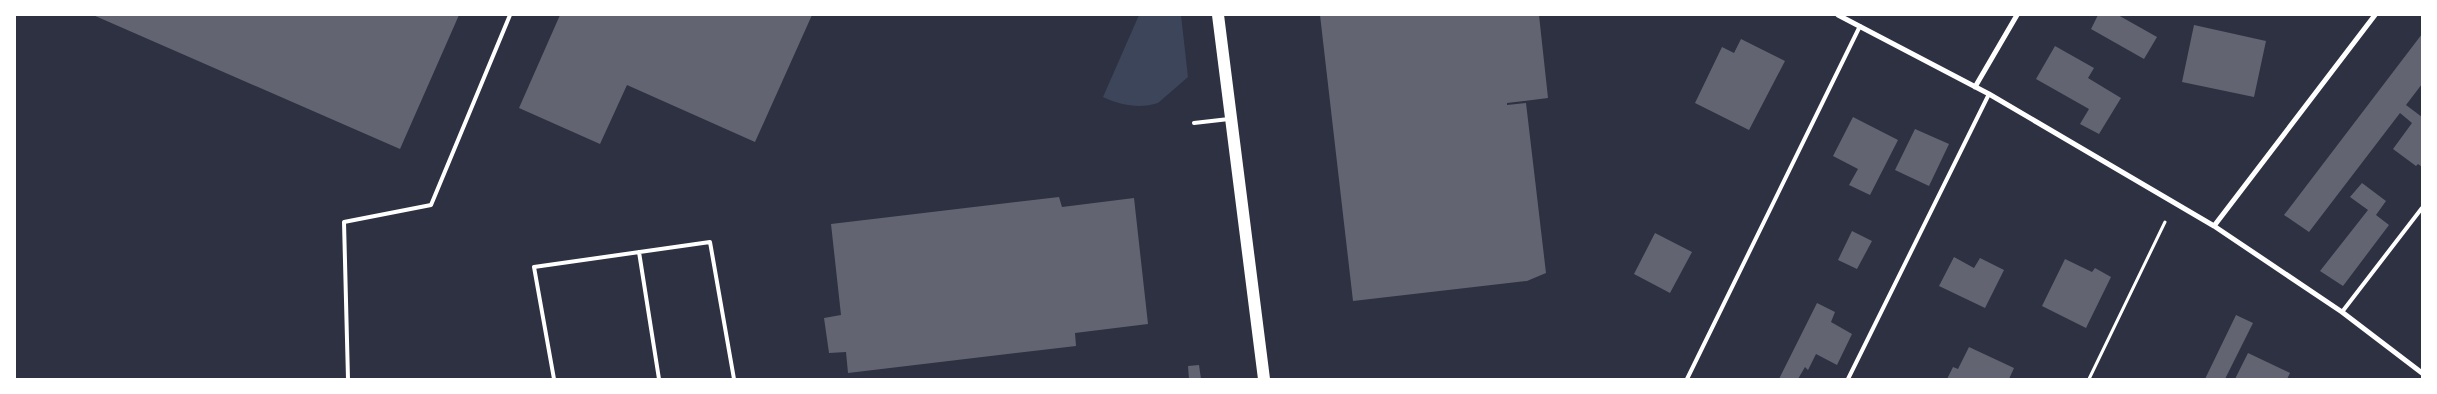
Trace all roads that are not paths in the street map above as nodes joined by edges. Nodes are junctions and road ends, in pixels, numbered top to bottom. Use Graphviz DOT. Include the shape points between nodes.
graph roads {
  1 [pos="510,15"];
  2 [pos="1218,15"];
  3 [pos="1838,15"];
  4 [pos="2017,15"];
  5 [pos="2375,15"];
  6 [pos="1860,26"];
  7 [pos="1975,87"];
  8 [pos="1989,94"];
  9 [pos="1232,118"];
  10 [pos="1194,123"];
  11 [pos="2422,208"];
  12 [pos="2214,226"];
  13 [pos="638,252"];
  14 [pos="2342,312"];
  15 [pos="2422,373"];
  16 [pos="348,379"];
  17 [pos="554,379"];
  18 [pos="659,379"];
  19 [pos="734,379"];
  20 [pos="1264,379"];
  21 [pos="1687,379"];
  22 [pos="1848,379"];
  1 -- 16 [label="lane" via="431,204 344,222"];
  2 -- 9 [label="main road"];
  3 -- 6 [label="street"];
  4 -- 7 [label="street"];
  5 -- 12 [label="street"];
  6 -- 7 [label="street"];
  6 -- 21 [label="lane"];
  7 -- 8 [label="street"];
  8 -- 12 [label="street"];
  8 -- 22 [label="lane"];
  9 -- 10 [label="lane"];
  9 -- 20 [label="main road"];
  11 -- 14 [label="lane"];
  12 -- 14 [label="street"];
  13 -- 17 [label="lane" via="534,267"];
  13 -- 18 [label="lane"];
  13 -- 19 [label="lane" via="710,242"];
  14 -- 15 [label="street"];
}
